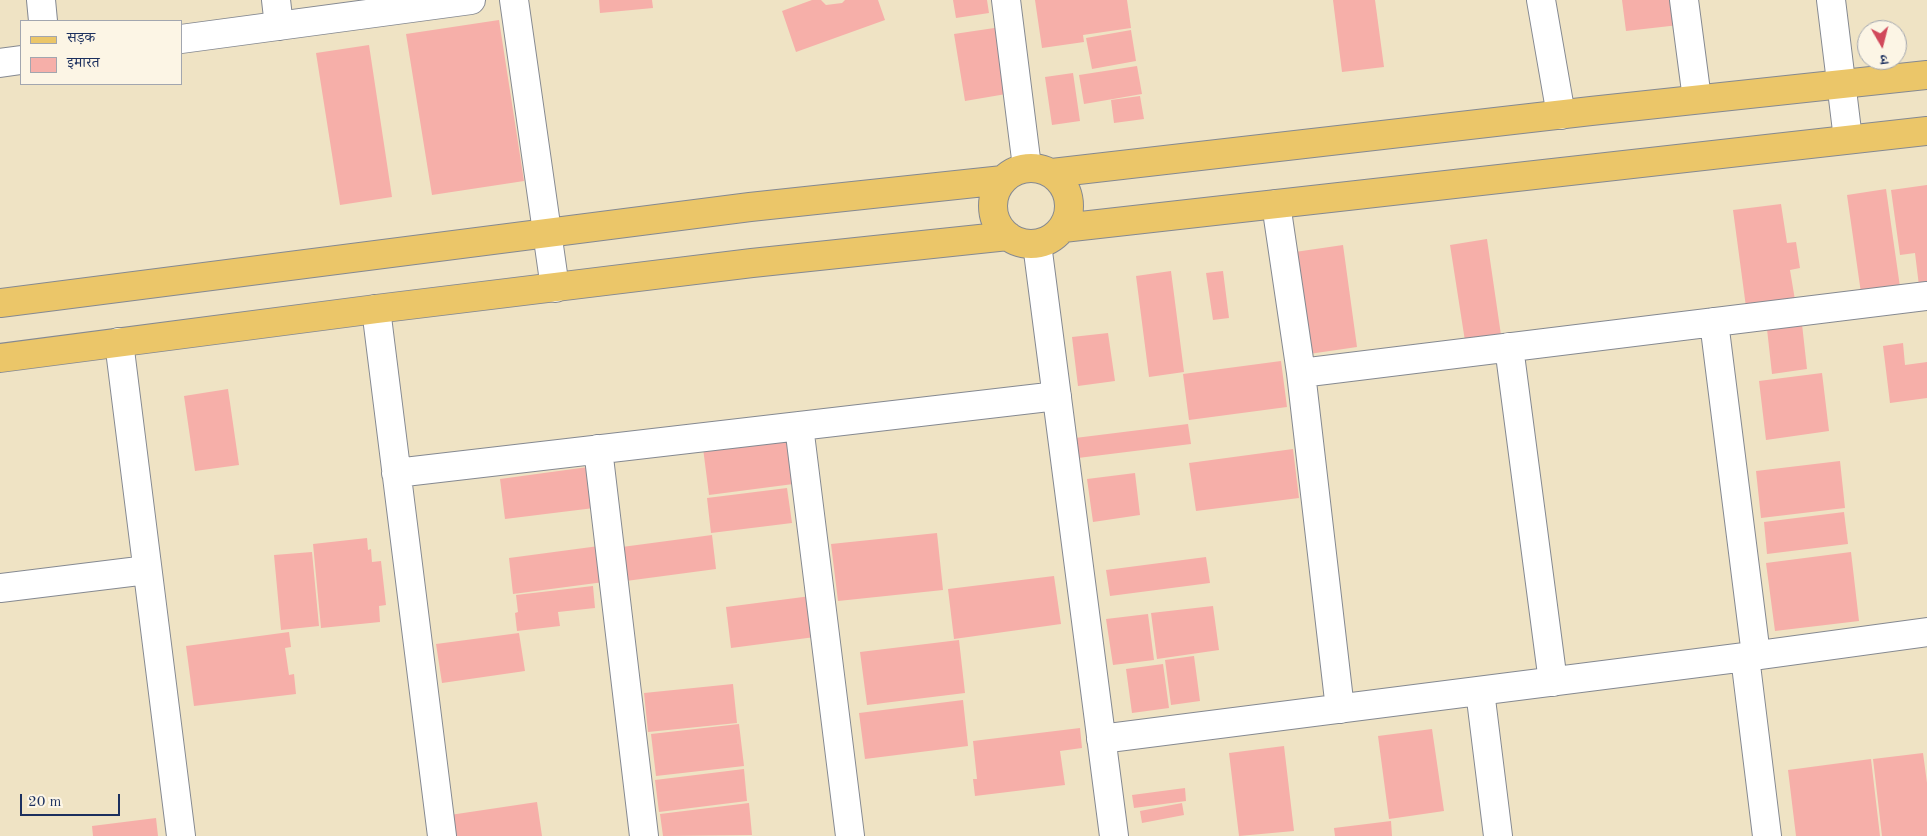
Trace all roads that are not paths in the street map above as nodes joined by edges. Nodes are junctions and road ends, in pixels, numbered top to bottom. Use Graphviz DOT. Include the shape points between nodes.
graph roads {
  1 [pos="41,0"];
  2 [pos="471,0"];
  3 [pos="514,0"];
  4 [pos="1006,0"];
  5 [pos="1541,0"];
  6 [pos="1684,0"];
  7 [pos="1831,0"];
  8 [pos="277,13"];
  9 [pos="43,20"];
  10 [pos="182,39"];
  11 [pos="20,60"];
  12 [pos="0,63"];
  13 [pos="1927,75"];
  14 [pos="1841,84"];
  15 [pos="1697,100"];
  16 [pos="1561,115"];
  17 [pos="1927,131"];
  18 [pos="1848,139"];
  19 [pos="1039,170"];
  20 [pos="1002,180"];
  21 [pos="1276,204"];
  22 [pos="1063,228"];
  23 [pos="547,233"];
  24 [pos="1008,236"];
  25 [pos="1037,244"];
  26 [pos="555,288"];
  27 [pos="1927,296"];
  28 [pos="0,303"];
  29 [pos="376,309"];
  30 [pos="1714,322"];
  31 [pos="119,342"];
  32 [pos="1509,347"];
  33 [pos="0,358"];
  34 [pos="1300,373"];
  35 [pos="1057,396"];
  36 [pos="799,426"];
  37 [pos="598,450"];
  38 [pos="396,473"];
  39 [pos="147,570"];
  40 [pos="0,588"];
  41 [pos="1927,632"];
  42 [pos="1750,656"];
  43 [pos="1553,682"];
  44 [pos="1480,691"];
  45 [pos="1340,709"];
  46 [pos="1101,740"];
  47 [pos="181,836"];
  48 [pos="442,836"];
  49 [pos="644,836"];
  50 [pos="850,836"];
  51 [pos="1114,836"];
  52 [pos="1498,836"];
  53 [pos="1767,836"];
  1 -- 9 [label="street"];
  2 -- 8 [label="street"];
  3 -- 23 [label="street"];
  4 -- 19 [label="street"];
  5 -- 16 [label="street"];
  6 -- 15 [label="street"];
  7 -- 14 [label="street"];
  8 -- 10 [label="street"];
  11 -- 12 [label="street"];
  13 -- 14 [label="main road"];
  14 -- 15 [label="main road"];
  14 -- 18 [label="street"];
  15 -- 16 [label="main road"];
  16 -- 19 [label="main road"];
  17 -- 18 [label="main road"];
  18 -- 21 [label="main road"];
  19 -- 20 [label="main road" via="1012,172"];
  19 -- 22 [label="main road" via="1065,186 1069,215"];
  20 -- 23 [label="main road"];
  20 -- 24 [label="main road" via="994,196 993,213"];
  21 -- 22 [label="main road"];
  21 -- 34 [label="street"];
  22 -- 25 [label="main road" via="1051,239"];
  23 -- 26 [label="street"];
  23 -- 28 [label="main road"];
  24 -- 25 [label="main road" via="1022,243"];
  24 -- 26 [label="main road"];
  25 -- 35 [label="street"];
  26 -- 29 [label="main road"];
  27 -- 30 [label="street"];
  29 -- 31 [label="main road"];
  29 -- 38 [label="street"];
  30 -- 32 [label="street"];
  30 -- 42 [label="street"];
  31 -- 33 [label="main road"];
  31 -- 39 [label="street"];
  32 -- 34 [label="street"];
  32 -- 43 [label="street"];
  34 -- 45 [label="street"];
  35 -- 36 [label="street"];
  35 -- 46 [label="street"];
  36 -- 37 [label="street"];
  36 -- 50 [label="street"];
  37 -- 38 [label="street"];
  37 -- 49 [label="street"];
  38 -- 48 [label="street"];
  39 -- 40 [label="street"];
  39 -- 47 [label="street"];
  41 -- 42 [label="street"];
  42 -- 43 [label="street"];
  42 -- 53 [label="street"];
  43 -- 44 [label="street"];
  44 -- 45 [label="street"];
  44 -- 52 [label="street"];
  45 -- 46 [label="street"];
  46 -- 51 [label="street"];
}
